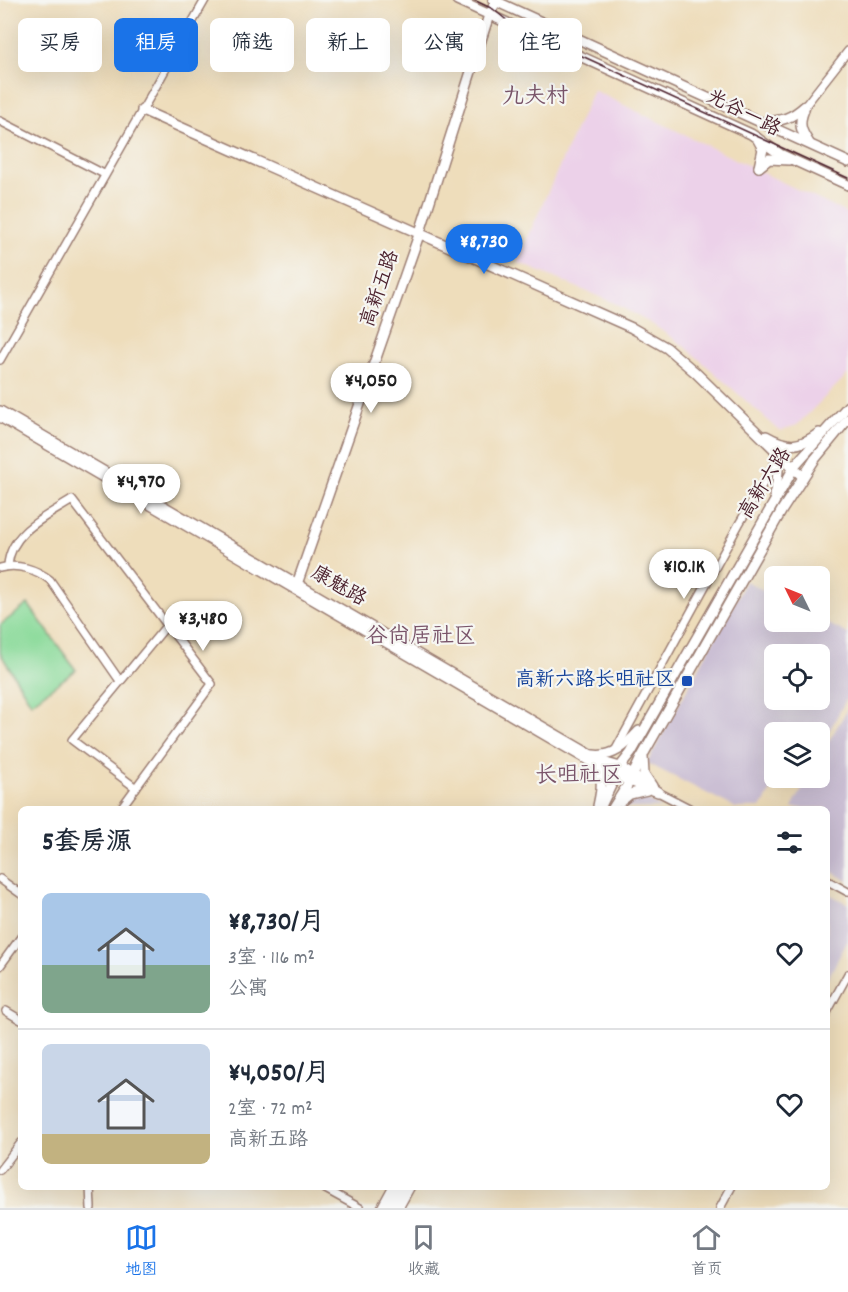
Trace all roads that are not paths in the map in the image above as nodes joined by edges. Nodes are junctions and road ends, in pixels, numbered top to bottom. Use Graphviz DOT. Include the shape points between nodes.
graph roads {
  1 [pos="205,0"];
  2 [pos="457,0"];
  3 [pos="496,1"];
  4 [pos="489,15"];
  5 [pos="848,51"];
  6 [pos="805,106"];
  7 [pos="143,108"];
  8 [pos="0,121"];
  9 [pos="762,122"];
  10 [pos="752,134"];
  11 [pos="810,145"];
  12 [pos="795,161"];
  13 [pos="848,162"];
  14 [pos="104,174"];
  15 [pos="848,185"];
  16 [pos="421,231"];
  17 [pos="0,360"];
  18 [pos="848,406"];
  19 [pos="0,411"];
  20 [pos="0,417"];
  21 [pos="848,419"];
  22 [pos="833,423"];
  23 [pos="767,439"];
  24 [pos="777,460"];
  25 [pos="795,466"];
  26 [pos="805,475"];
  27 [pos="768,511"];
  28 [pos="8,565"];
  29 [pos="0,568"];
  30 [pos="296,586"];
  31 [pos="167,625"];
  32 [pos="120,681"];
  33 [pos="649,721"];
  34 [pos="615,752"];
  35 [pos="644,753"];
  36 [pos="589,757"];
  37 [pos="619,772"];
  38 [pos="631,778"];
  39 [pos="136,788"];
  40 [pos="658,792"];
  41 [pos="122,806"];
  42 [pos="599,806"];
  43 [pos="600,806"];
  44 [pos="615,806"];
  45 [pos="616,806"];
  46 [pos="686,806"];
  47 [pos="0,879"];
  48 [pos="830,882"];
  49 [pos="18,892"];
  50 [pos="848,892"];
  51 [pos="18,942"];
  52 [pos="0,966"];
  53 [pos="848,974"];
  54 [pos="830,1007"];
  55 [pos="6,1011"];
  56 [pos="18,1018"];
  57 [pos="18,1147"];
  58 [pos="0,1170"];
  59 [pos="90,1190"];
  60 [pos="327,1190"];
  61 [pos="392,1190"];
  62 [pos="402,1190"];
  63 [pos="408,1190"];
  64 [pos="730,1190"];
  65 [pos="91,1208"];
  66 [pos="360,1208"];
  67 [pos="382,1208"];
  68 [pos="392,1208"];
  69 [pos="398,1208"];
  70 [pos="720,1208"];
  1 -- 7 [label="street"];
  2 -- 4 [label="main road, 光谷一路"];
  3 -- 4 [label="main road, 高新五路"];
  3 -- 9 [label="main road, 光谷一路"];
  4 -- 10 [label="main road, 光谷一路"];
  4 -- 16 [label="main road, 高新五路"];
  5 -- 6 [label="street"];
  6 -- 9 [label="main road" via="780,121"];
  6 -- 11 [label="main road" via="799,122"];
  7 -- 14 [label="street"];
  7 -- 16 [label="main road"];
  8 -- 14 [label="street"];
  9 -- 11 [label="main road, 光谷一路"];
  10 -- 12 [label="main road, 光谷一路"];
  10 -- 12 [label="main road" via="763,149 759,167 769,159"];
  11 -- 13 [label="main road, 光谷一路"];
  12 -- 15 [label="main road, 光谷一路"];
  14 -- 17 [label="street"];
  16 -- 23 [label="main road" via="588,303 669,345"];
  16 -- 30 [label="main road, 高新五路"];
  18 -- 22 [label="main road, 高新六路"];
  19 -- 30 [label="main road, 康魅路"];
  20 -- 30 [label="main road, 康魅路"];
  21 -- 26 [label="main road, 高新六路"];
  22 -- 23 [label="main road" via="792,446"];
  22 -- 25 [label="main road, 高新六路"];
  23 -- 24 [label="main road"];
  23 -- 25 [label="main road"];
  24 -- 27 [label="main road" via="777,486"];
  24 -- 34 [label="street"];
  25 -- 26 [label="main road"];
  25 -- 27 [label="main road, 高新六路"];
  26 -- 35 [label="main road, 高新六路"];
  27 -- 33 [label="main road, 高新六路"];
  28 -- 29 [label="street"];
  28 -- 31 [label="street" via="9,553 21,534 72,500"];
  28 -- 32 [label="street" via="40,572 50,580"];
  30 -- 36 [label="main road, 康魅路"];
  31 -- 32 [label="street"];
  31 -- 39 [label="street" via="212,684"];
  32 -- 39 [label="street" via="72,740"];
  33 -- 34 [label="main road"];
  33 -- 37 [label="main road, 高新六路"];
  34 -- 36 [label="main road"];
  35 -- 38 [label="main road, 高新六路"];
  35 -- 40 [label="main road" via="644,774"];
  36 -- 37 [label="main road, 康魅路"];
  36 -- 42 [label="main road" via="602,784"];
  37 -- 38 [label="main road, 康魅路"];
  37 -- 43 [label="main road, 高新六路"];
  38 -- 40 [label="main road, 康魅路"];
  38 -- 44 [label="main road, 高新六路"];
  39 -- 41 [label="street"];
  40 -- 45 [label="main road" via="637,791"];
  40 -- 46 [label="street, 康魅路"];
  47 -- 49 [label="street"];
  48 -- 50 [label="street"];
  51 -- 52 [label="street"];
  53 -- 54 [label="street"];
  55 -- 56 [label="street"];
  57 -- 58 [label="street"];
  59 -- 65 [label="street"];
  60 -- 66 [label="street"];
  61 -- 67 [label="main road"];
  62 -- 68 [label="highway"];
  63 -- 69 [label="main road"];
  64 -- 70 [label="street"];
}
